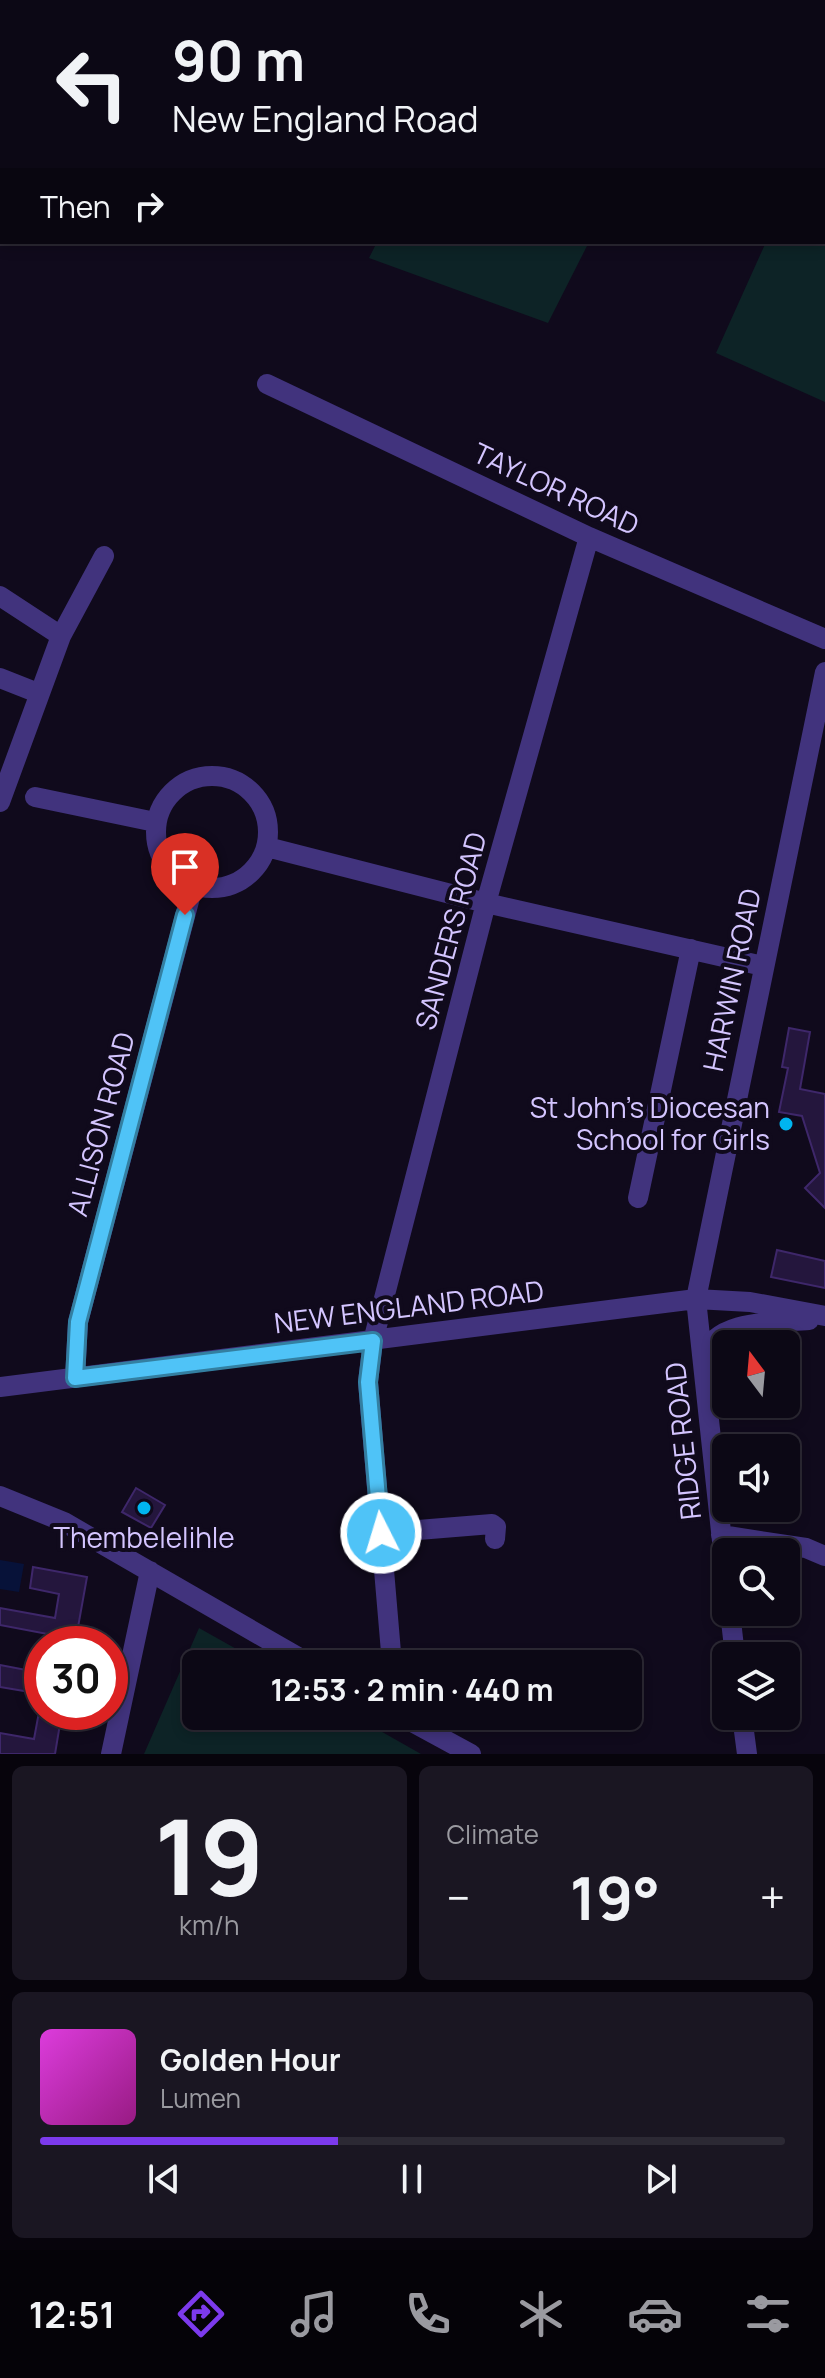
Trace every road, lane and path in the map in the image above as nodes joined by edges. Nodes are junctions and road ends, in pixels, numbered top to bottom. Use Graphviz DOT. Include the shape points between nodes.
graph roads {
  1 [pos="267,384"];
  2 [pos="589,537"];
  3 [pos="104,556"];
  4 [pos="0,596"];
  5 [pos="61,636"];
  6 [pos="825,639"];
  7 [pos="825,672"];
  8 [pos="0,678"];
  9 [pos="38,693"];
  10 [pos="35,797"];
  11 [pos="0,802"];
  12 [pos="155,822"];
  13 [pos="267,847"];
  14 [pos="193,886"];
  15 [pos="486,903"];
  16 [pos="691,949"];
  17 [pos="763,966"];
  18 [pos="638,1198"];
  19 [pos="696,1299"];
  20 [pos="825,1317"];
  21 [pos="373,1341"];
  22 [pos="703,1357"];
  23 [pos="75,1378"];
  24 [pos="2,1387"];
  25 [pos="0,1496"];
  26 [pos="381,1533"];
  27 [pos="721,1535"];
  28 [pos="721,1538"];
  29 [pos="495,1539"];
  30 [pos="825,1556"];
  31 [pos="150,1571"];
  32 [pos="286,1650"];
  33 [pos="391,1650"];
  34 [pos="424,1730"];
  35 [pos="744,1730"];
  36 [pos="458,1751"];
  37 [pos="111,1754"];
  38 [pos="747,1754"];
  1 -- 2 [label="street, TAYLOR ROAD"];
  2 -- 6 [label="street, TAYLOR ROAD"];
  2 -- 15 [label="street, SANDERS ROAD"];
  3 -- 5 [label="street"];
  4 -- 5 [label="street"];
  5 -- 9 [label="street"];
  7 -- 17 [label="street, HARWIN ROAD"];
  8 -- 9 [label="street"];
  9 -- 11 [label="street"];
  10 -- 12 [label="street"];
  12 -- 13 [label="street" via="173,790 206,776 224,777 255,795 267,820"];
  12 -- 14 [label="street" via="157,849 170,872"];
  13 -- 14 [label="street" via="238,883 216,889"];
  13 -- 15 [label="street"];
  14 -- 23 [label="street, ALLISON ROAD" via="78,1322"];
  15 -- 16 [label="street"];
  15 -- 21 [label="street, SANDERS ROAD"];
  16 -- 17 [label="street"];
  16 -- 18 [label="street"];
  17 -- 19 [label="street, HARWIN ROAD"];
  19 -- 20 [label="street, NEW ENGLAND ROAD" via="750,1302"];
  19 -- 21 [label="street, NEW ENGLAND ROAD"];
  19 -- 22 [label="street, RIDGE ROAD"];
  20 -- 22 [label="street" via="731,1330 706,1347"];
  21 -- 23 [label="street, NEW ENGLAND ROAD"];
  21 -- 26 [label="street, SANDERS ROAD" via="368,1382"];
  22 -- 27 [label="street, RIDGE ROAD"];
  23 -- 24 [label="street, NEW ENGLAND ROAD"];
  25 -- 31 [label="street" via="64,1522"];
  26 -- 29 [label="street" via="492,1524"];
  26 -- 33 [label="street, SANDERS ROAD"];
  27 -- 28 [label="street, RIDGE ROAD"];
  27 -- 30 [label="street" via="806,1548"];
  31 -- 32 [label="street"];
  31 -- 37 [label="street"];
  34 -- 36 [label="street"];
  35 -- 38 [label="street"];
}
